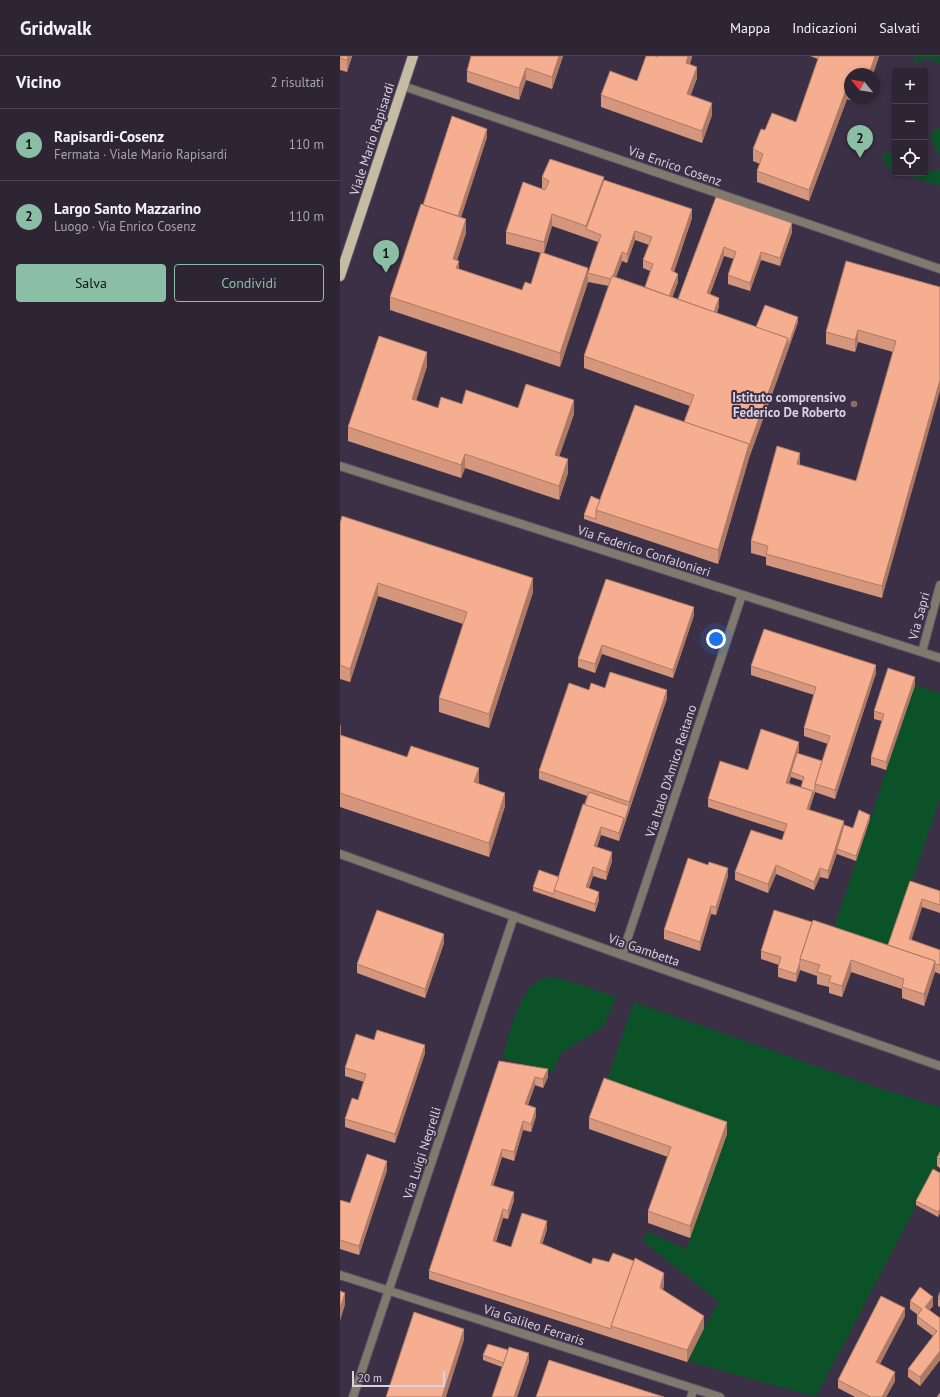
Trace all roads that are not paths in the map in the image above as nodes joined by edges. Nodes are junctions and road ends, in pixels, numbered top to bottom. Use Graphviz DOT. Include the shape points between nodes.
graph roads {
  1 [pos="413,56"];
  2 [pos="403,86"];
  3 [pos="940,269"];
  4 [pos="340,276"];
  5 [pos="340,466"];
  6 [pos="940,586"];
  7 [pos="742,595"];
  8 [pos="922,652"];
  9 [pos="940,658"];
  10 [pos="340,854"];
  11 [pos="514,916"];
  12 [pos="622,955"];
  13 [pos="940,1066"];
  14 [pos="340,1275"];
  15 [pos="388,1290"];
  16 [pos="694,1389"];
  17 [pos="353,1397"];
  18 [pos="691,1397"];
  19 [pos="720,1397"];
  1 -- 2 [label="main road, Viale Mario Rapisardi"];
  2 -- 3 [label="street, Via Enrico Cosenz"];
  2 -- 4 [label="main road, Viale Mario Rapisardi"];
  5 -- 7 [label="street, Via Federico Confalonieri"];
  6 -- 8 [label="street, Via Sapri"];
  7 -- 8 [label="street, Via Federico Confalonieri"];
  7 -- 12 [label="street, Via Italo D'Amico Reitano"];
  8 -- 9 [label="street, Via Federico Confalonieri"];
  10 -- 11 [label="street, Via Gambetta"];
  11 -- 12 [label="street, Via Gambetta"];
  11 -- 15 [label="street, Via Luigi Negrelli"];
  12 -- 13 [label="street, Via Gambetta"];
  14 -- 15 [label="street, Via Galileo Ferraris"];
  15 -- 16 [label="street, Via Galileo Ferraris"];
  15 -- 17 [label="street, Via Luigi Negrelli"];
  16 -- 18 [label="street"];
  16 -- 19 [label="street, Via Galileo Ferraris"];
}
